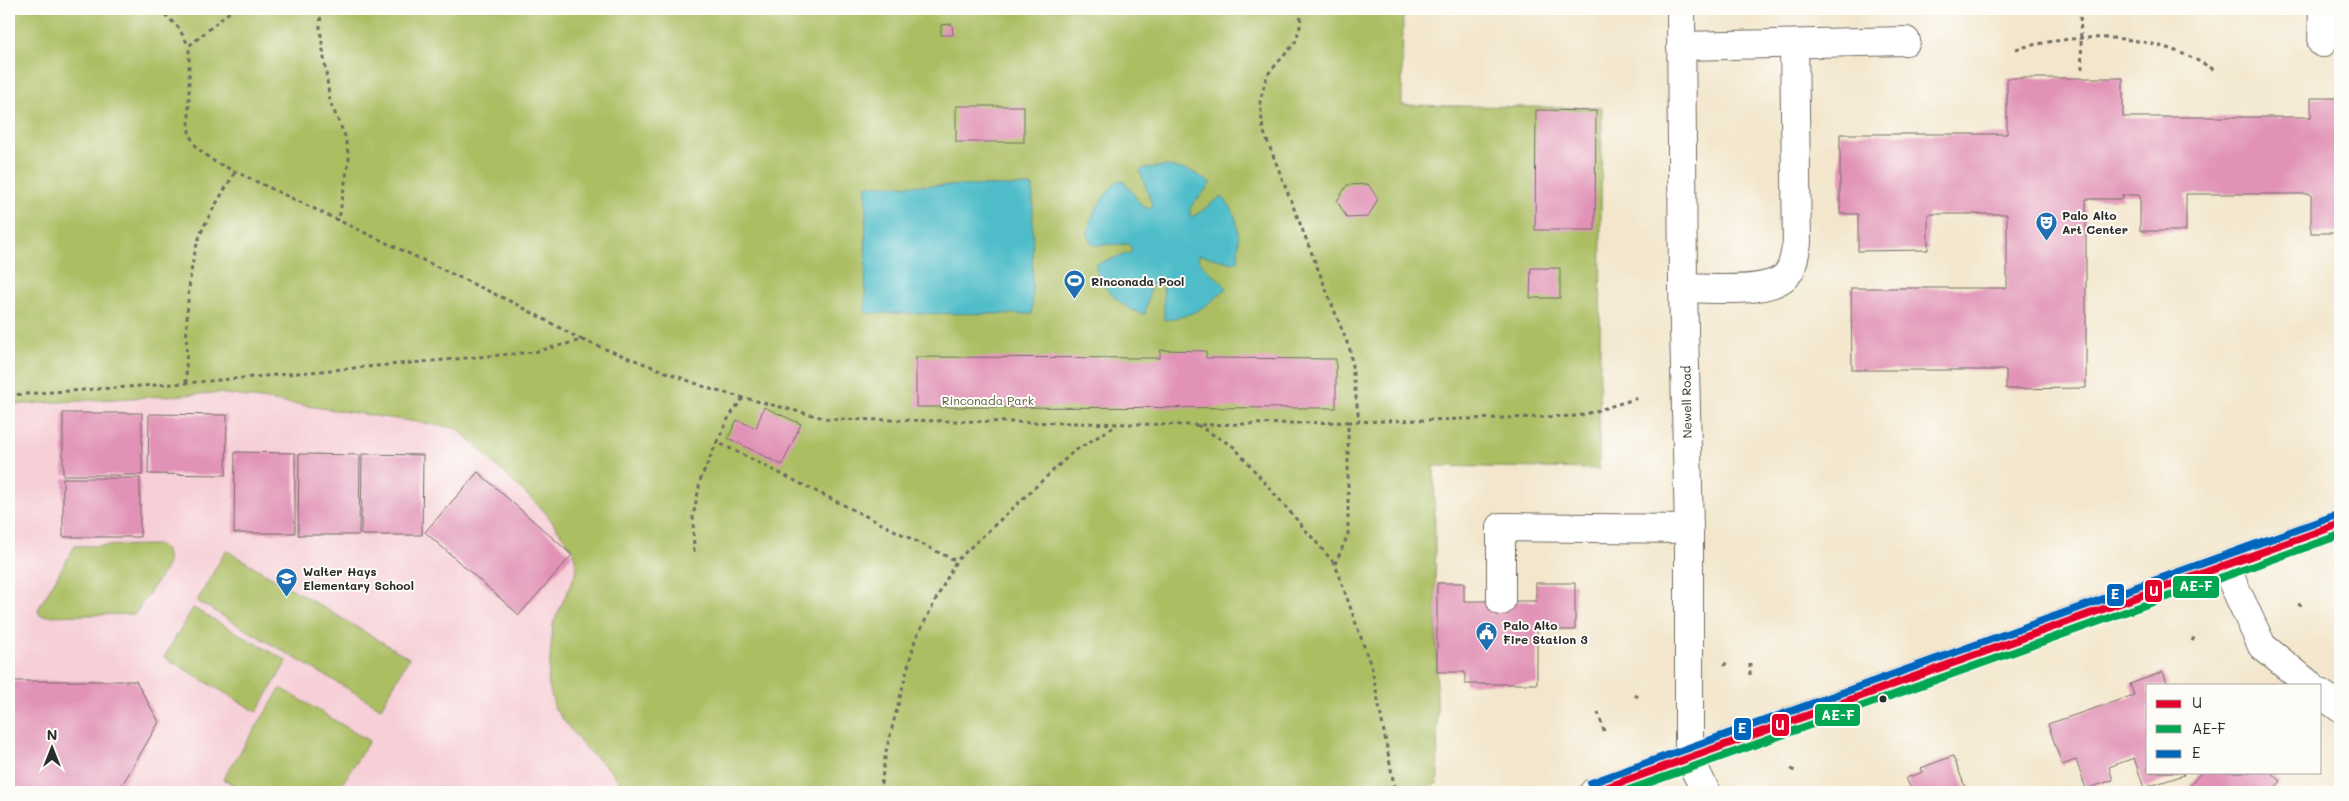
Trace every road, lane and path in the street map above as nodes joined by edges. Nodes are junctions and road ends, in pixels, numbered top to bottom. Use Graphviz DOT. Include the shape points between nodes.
graph roads {
  1 [pos="159,9"];
  2 [pos="233,9"];
  3 [pos="321,9"];
  4 [pos="1300,9"];
  5 [pos="1682,9"];
  6 [pos="2080,9"];
  7 [pos="2323,9"];
  8 [pos="2081,37"];
  9 [pos="1906,42"];
  10 [pos="2322,43"];
  11 [pos="1794,44"];
  12 [pos="189,46"];
  13 [pos="1681,46"];
  14 [pos="2016,49"];
  15 [pos="2082,70"];
  16 [pos="2216,71"];
  17 [pos="235,172"];
  18 [pos="339,219"];
  19 [pos="1683,288"];
  20 [pos="582,340"];
  21 [pos="186,383"];
  22 [pos="9,394"];
  23 [pos="743,398"];
  24 [pos="1638,398"];
  25 [pos="1359,421"];
  26 [pos="1348,422"];
  27 [pos="1119,424"];
  28 [pos="1196,425"];
  29 [pos="717,442"];
  30 [pos="2340,524"];
  31 [pos="1689,529"];
  32 [pos="694,552"];
  33 [pos="956,561"];
  34 [pos="1335,564"];
  35 [pos="2225,566"];
  36 [pos="1501,601"];
  37 [pos="2298,604"];
  38 [pos="2302,606"];
  39 [pos="2195,636"];
  40 [pos="2192,641"];
  41 [pos="1728,660"];
  42 [pos="1750,660"];
  43 [pos="1724,666"];
  44 [pos="1750,675"];
  45 [pos="2309,684"];
  46 [pos="2322,694"];
  47 [pos="2340,708"];
  48 [pos="1598,712"];
  49 [pos="1604,730"];
  50 [pos="1689,758"];
  51 [pos="1791,769"];
  52 [pos="1796,772"];
  53 [pos="1395,790"];
  54 [pos="880,792"];
  55 [pos="1594,792"];
  56 [pos="1706,792"];
  1 -- 12 [label="path" via="178,27"];
  2 -- 12 [label="path"];
  3 -- 18 [label="path" via="320,28 330,102 345,136 350,158"];
  4 -- 25 [label="path" via="1301,23 1294,43 1267,75 1260,101 1263,130 1350,350"];
  5 -- 13 [label="street, Newell Road"];
  6 -- 8 [label="path"];
  7 -- 10 [label="street"];
  8 -- 14 [label="path"];
  8 -- 15 [label="path"];
  8 -- 16 [label="path" via="2153,43 2195,57"];
  9 -- 11 [label="street"];
  11 -- 13 [label="street"];
  11 -- 19 [label="street" via="1797,244 1790,270 1780,281 1762,288"];
  12 -- 17 [label="path" via="189,134 197,148 214,162"];
  13 -- 19 [label="street, Newell Road"];
  17 -- 18 [label="path"];
  17 -- 21 [label="path" via="195,251"];
  18 -- 20 [label="path" via="518,305"];
  19 -- 31 [label="street, Newell Road"];
  20 -- 21 [label="path" via="534,352"];
  20 -- 23 [label="path" via="713,390"];
  21 -- 22 [label="path"];
  23 -- 27 [label="path" via="828,419"];
  23 -- 29 [label="path"];
  24 -- 25 [label="path" via="1579,416"];
  25 -- 26 [label="path"];
  26 -- 28 [label="path"];
  26 -- 34 [label="path" via="1348,535"];
  27 -- 28 [label="path"];
  27 -- 33 [label="path" via="1073,452"];
  28 -- 34 [label="path" via="1234,447"];
  29 -- 32 [label="path" via="701,478 693,516"];
  29 -- 33 [label="path"];
  30 -- 35 [label="street"];
  31 -- 36 [label="street" via="1501,527"];
  31 -- 50 [label="street, Newell Road"];
  33 -- 54 [label="path" via="915,640 886,751"];
  34 -- 53 [label="path" via="1372,669"];
  35 -- 45 [label="street" via="2262,646"];
  35 -- 50 [label="street"];
  37 -- 38 [label="path"];
  39 -- 40 [label="path"];
  41 -- 43 [label="path"];
  42 -- 44 [label="path"];
  46 -- 47 [label="street"];
  48 -- 49 [label="path"];
  50 -- 55 [label="street"];
  50 -- 56 [label="street, Newell Road"];
  51 -- 52 [label="path"];
}
